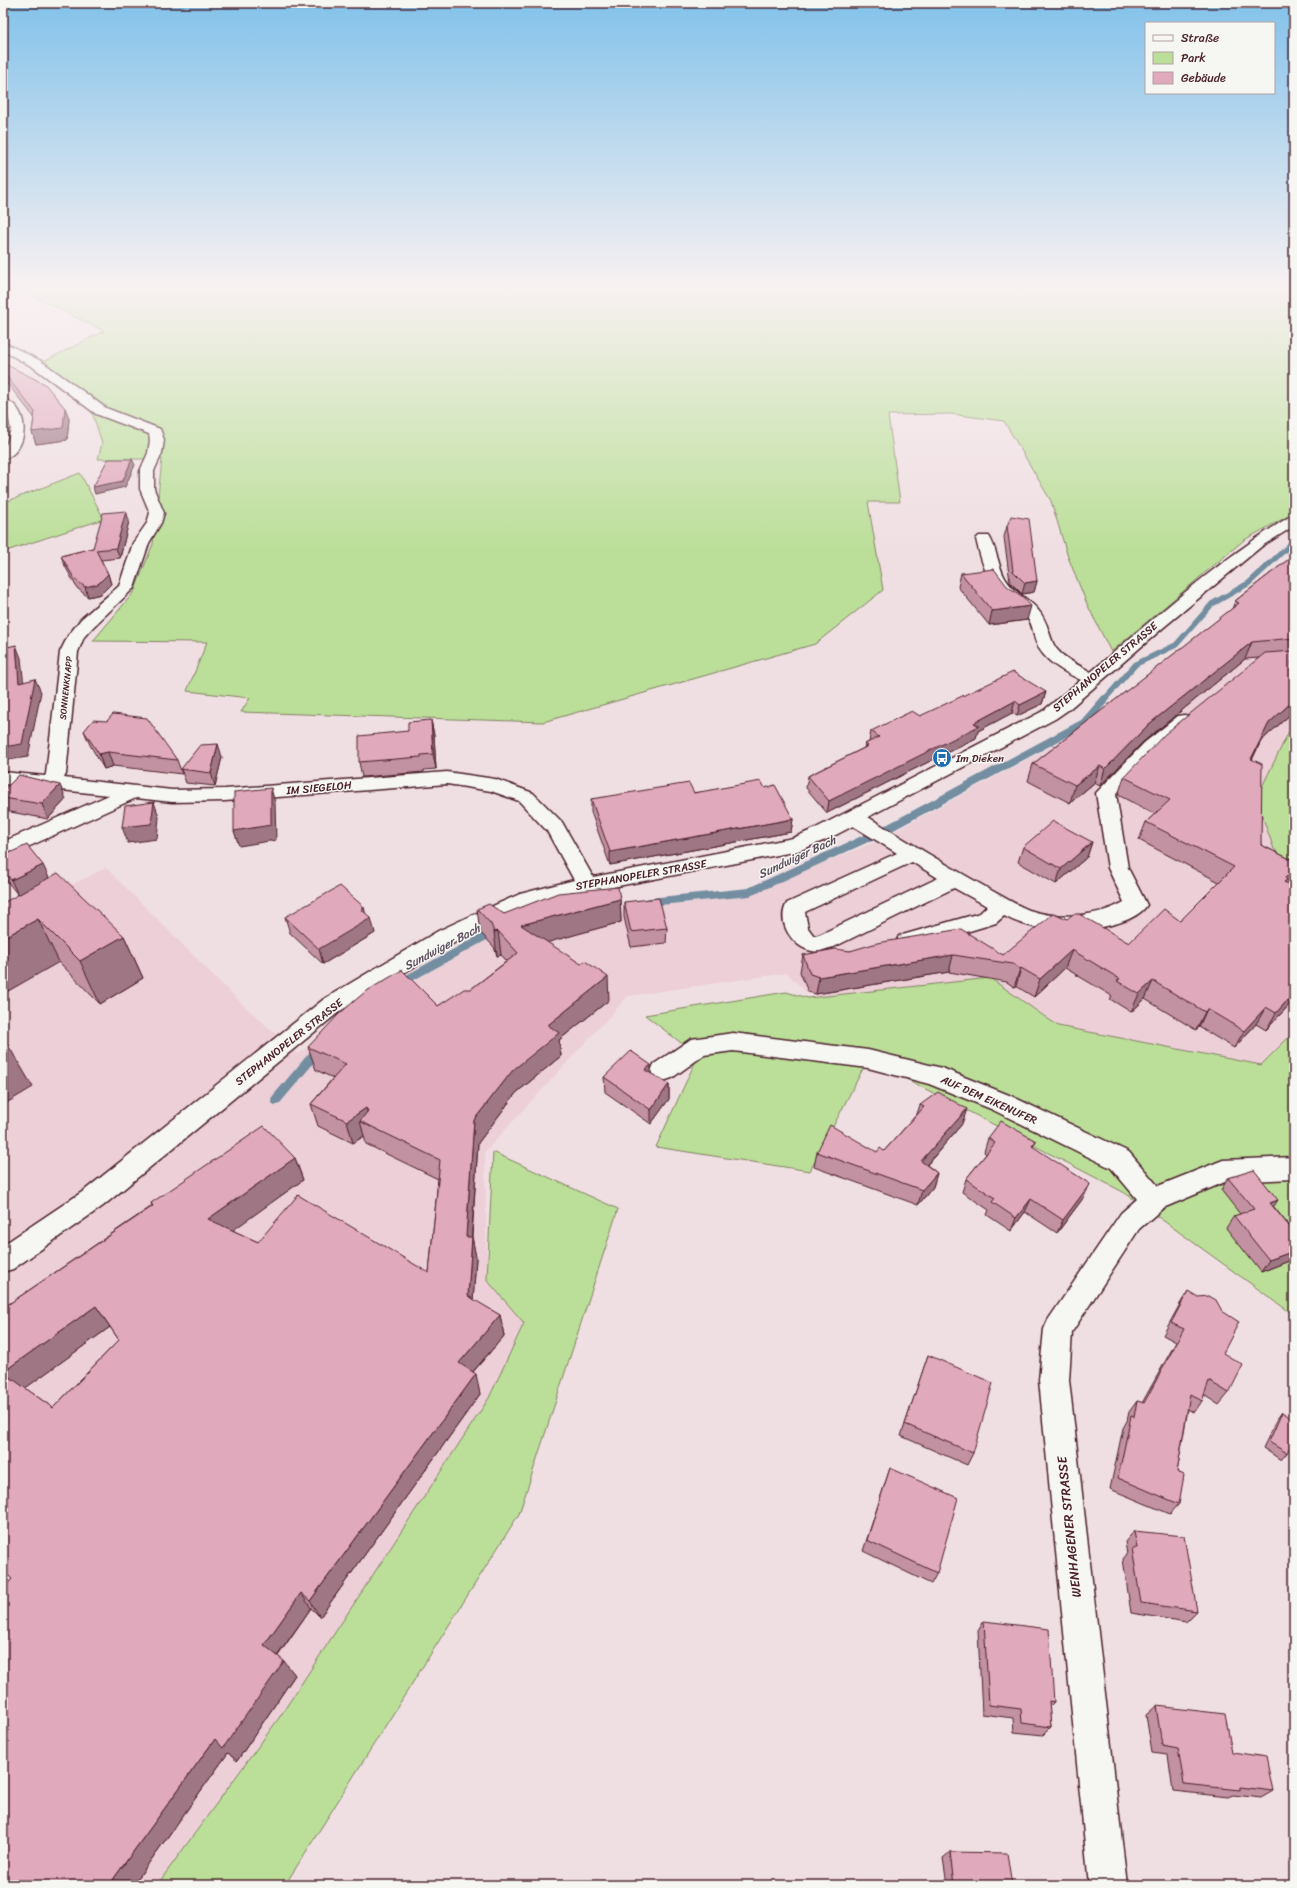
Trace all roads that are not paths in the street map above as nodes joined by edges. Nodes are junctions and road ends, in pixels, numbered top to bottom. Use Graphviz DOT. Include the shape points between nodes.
graph roads {
  1 [pos="49,373"];
  2 [pos="3,403"];
  3 [pos="3,455"];
  4 [pos="1294,520"];
  5 [pos="984,539"];
  6 [pos="1093,679"];
  7 [pos="1199,708"];
  8 [pos="3,778"];
  9 [pos="52,783"];
  10 [pos="132,792"];
  11 [pos="860,822"];
  12 [pos="14,845"];
  13 [pos="913,854"];
  14 [pos="955,880"];
  15 [pos="586,884"];
  16 [pos="1001,906"];
  17 [pos="822,942"];
  18 [pos="884,948"];
  19 [pos="836,960"];
  20 [pos="663,1071"];
  21 [pos="1294,1168"];
  22 [pos="1154,1200"];
  23 [pos="3,1260"];
  24 [pos="1108,1885"];
  1 -- 9 [label="street, SONNENKNAPP" via="101,411 155,432 157,440 148,471 147,489 157,513 154,523 141,543 126,588 87,623 76,636 69,652 56,774"];
  2 -- 3 [label="street" via="18,421 17,438 10,450"];
  4 -- 6 [label="street, STEPHANOPELER STRASSE" via="1257,543"];
  5 -- 6 [label="street" via="990,565 998,580 1006,591 1026,606 1037,619 1046,646 1072,669"];
  6 -- 11 [label="street, STEPHANOPELER STRASSE" via="1049,715"];
  7 -- 16 [label="street" via="1151,747 1106,793 1118,868 1136,905 1119,915 1077,923 1032,919"];
  8 -- 9 [label="street, IM SIEGELOH"];
  9 -- 10 [label="street, IM SIEGELOH"];
  10 -- 12 [label="street"];
  10 -- 15 [label="street, IM SIEGELOH" via="172,796 225,795 447,778 495,785 526,797 555,827"];
  11 -- 13 [label="street"];
  11 -- 15 [label="street, STEPHANOPELER STRASSE" via="778,849"];
  13 -- 14 [label="street"];
  13 -- 17 [label="street" via="795,908 798,932 805,941 816,944"];
  14 -- 16 [label="street"];
  14 -- 17 [label="street"];
  15 -- 23 [label="street, STEPHANOPELER STRASSE" via="528,899 487,917 446,937 332,1005 94,1198"];
  16 -- 18 [label="street" via="988,918"];
  17 -- 19 [label="street" via="829,956"];
  20 -- 22 [label="street, AUF DEM EIKENUFER" via="699,1046 733,1042 868,1059 933,1075 1000,1102 1120,1160"];
  21 -- 22 [label="street" via="1223,1172"];
  22 -- 24 [label="street, WENHAGENER STRASSE" via="1130,1221 1058,1329 1054,1380"];
}
